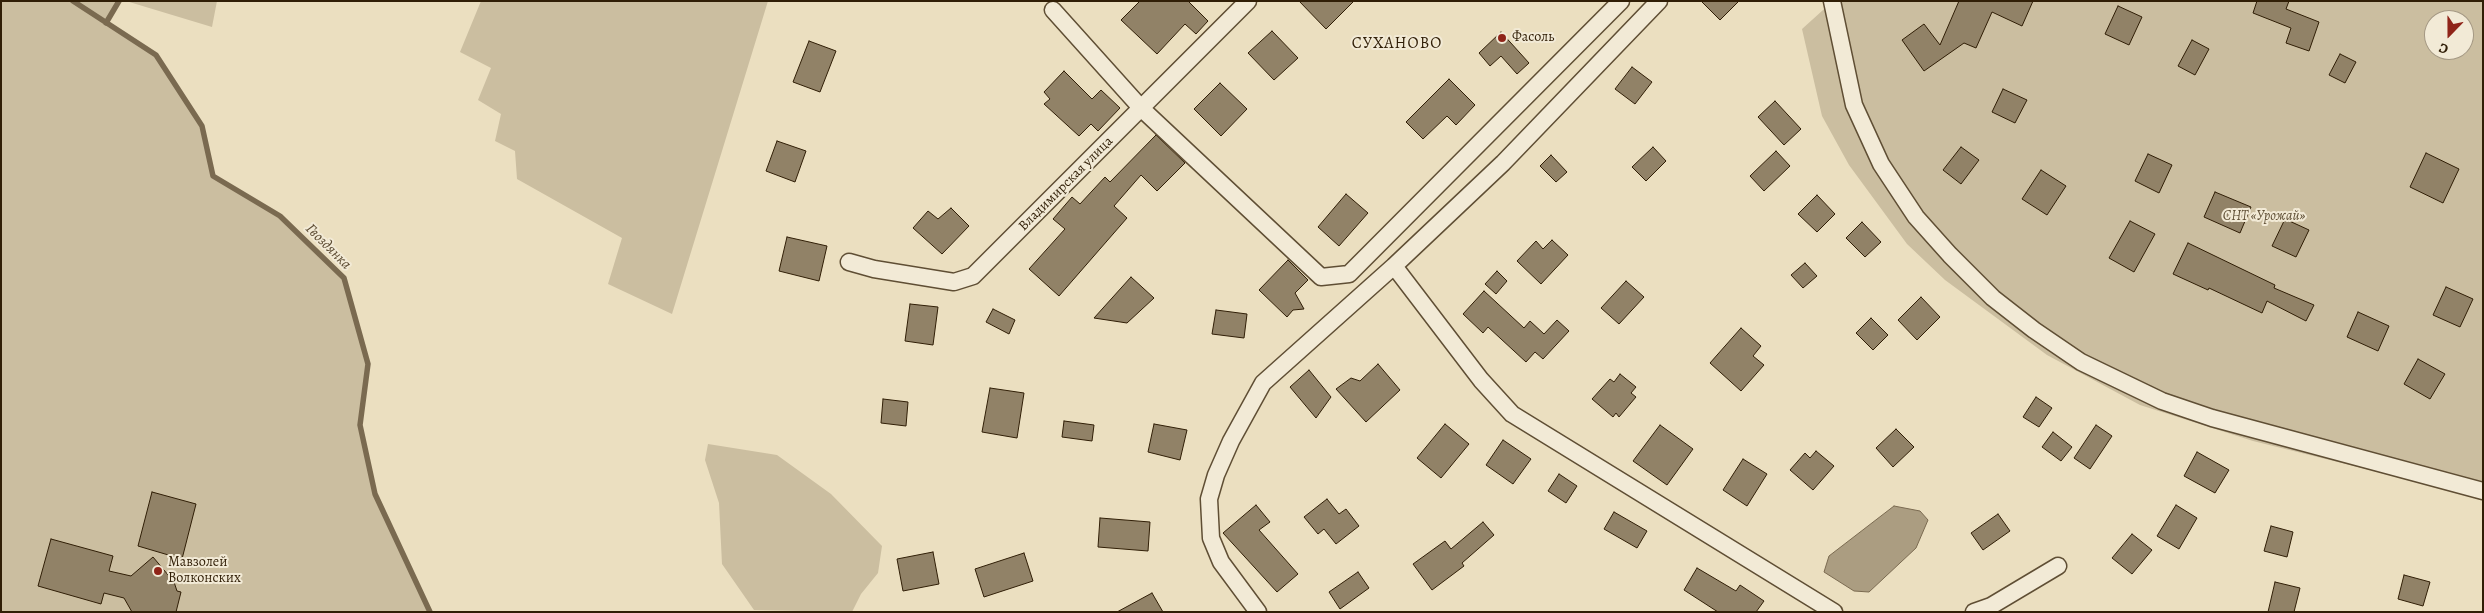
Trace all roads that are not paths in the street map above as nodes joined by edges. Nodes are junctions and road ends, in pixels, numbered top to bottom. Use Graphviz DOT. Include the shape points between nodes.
graph roads {
  1 [pos="1248,1"];
  2 [pos="1621,1"];
  3 [pos="1659,1"];
  4 [pos="1832,1"];
  5 [pos="1053,10"];
  6 [pos="1142,109"];
  7 [pos="849,262"];
  8 [pos="1394,266"];
  9 [pos="2483,490"];
  10 [pos="2058,566"];
  11 [pos="1258,612"];
  12 [pos="1834,612"];
  13 [pos="1974,612"];
  1 -- 6 [label="street, Владимирская улица"];
  2 -- 6 [label="street" via="1349,274 1322,277"];
  3 -- 8 [label="street" via="1503,163"];
  4 -- 9 [label="street" via="1854,106 1881,164 1916,217 1950,254 1993,298 2034,330 2080,362 2162,401 2212,418"];
  5 -- 6 [label="street"];
  6 -- 7 [label="street, Владимирская улица" via="973,276 954,282"];
  8 -- 11 [label="street" via="1263,383 1216,475 1209,500 1211,538 1221,562"];
  8 -- 12 [label="street" via="1475,373 1512,414"];
  10 -- 13 [label="street" via="1991,606"];
}
